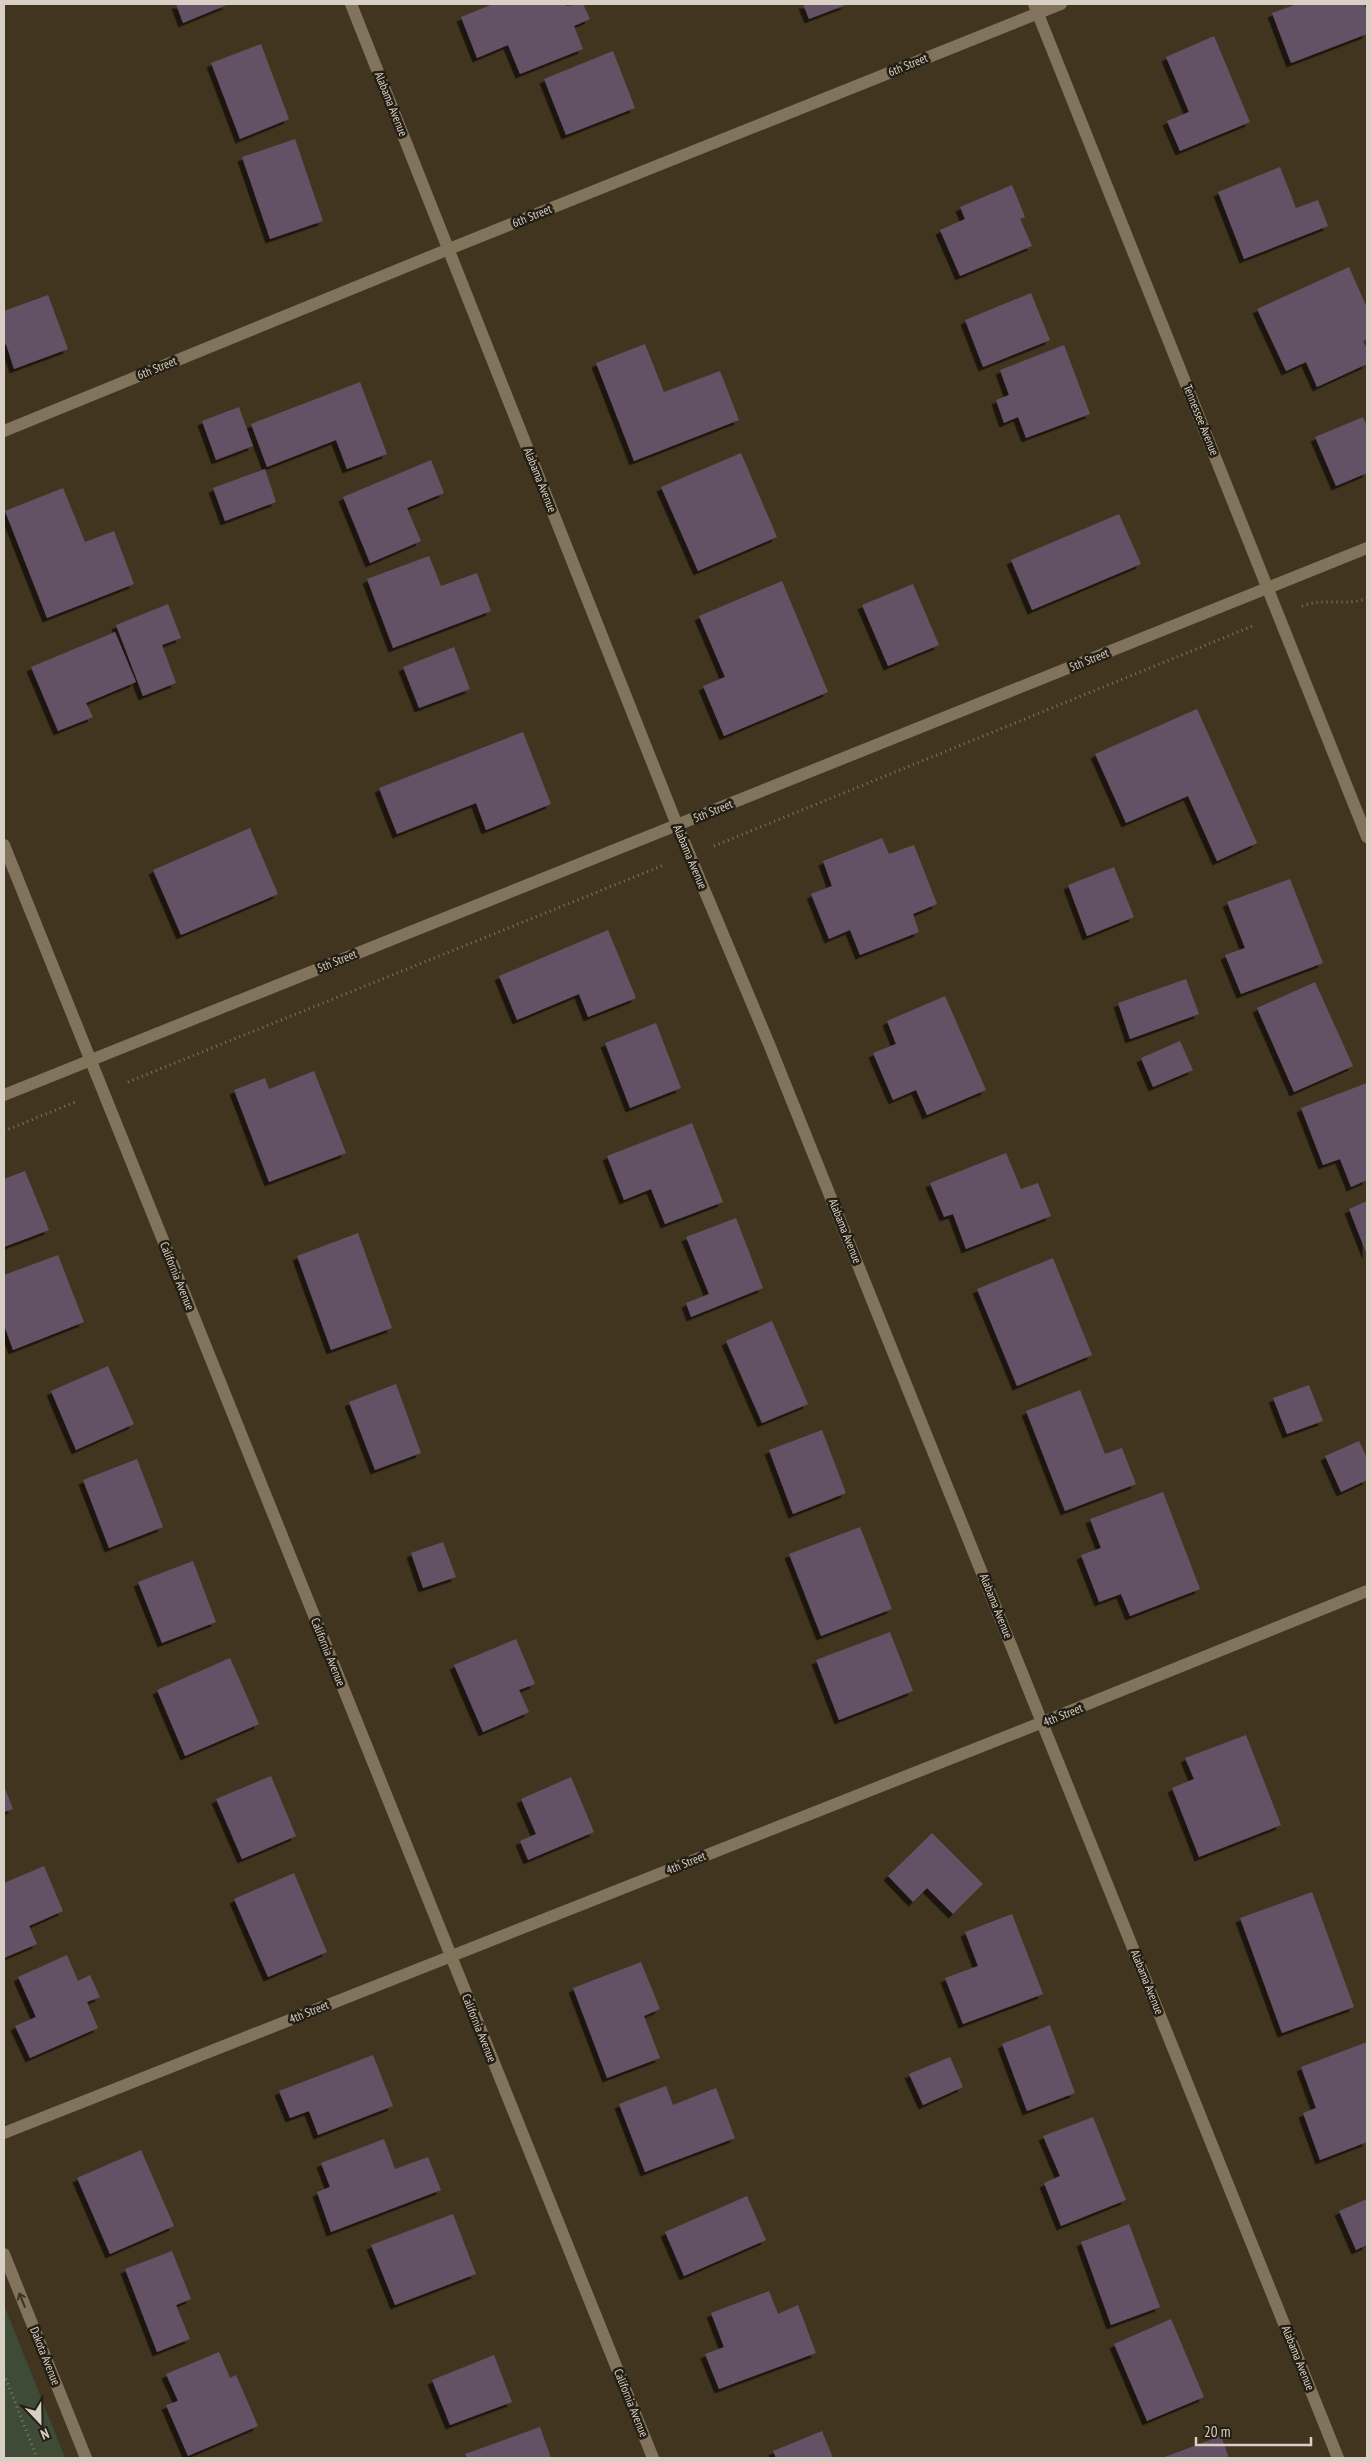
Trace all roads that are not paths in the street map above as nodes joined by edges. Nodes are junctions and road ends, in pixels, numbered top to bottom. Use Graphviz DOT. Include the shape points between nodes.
graph roads {
  1 [pos="351,4"];
  2 [pos="1061,4"];
  3 [pos="1035,8"];
  4 [pos="449,249"];
  5 [pos="4,431"];
  6 [pos="1367,548"];
  7 [pos="1268,588"];
  8 [pos="676,825"];
  9 [pos="1367,837"];
  10 [pos="4,845"];
  11 [pos="90,1060"];
  12 [pos="4,1095"];
  13 [pos="1367,1591"];
  14 [pos="1043,1722"];
  15 [pos="451,1956"];
  16 [pos="4,2133"];
  17 [pos="4,2254"];
  18 [pos="86,2458"];
  19 [pos="653,2458"];
  20 [pos="1338,2458"];
  1 -- 4 [label="street, Alabama Avenue"];
  2 -- 3 [label="street, 6th Street"];
  3 -- 4 [label="street, 6th Street"];
  3 -- 7 [label="street, Tennessee Avenue"];
  4 -- 5 [label="street, 6th Street"];
  4 -- 8 [label="street, Alabama Avenue"];
  6 -- 7 [label="street, 5th Street"];
  7 -- 8 [label="street, 5th Street"];
  7 -- 9 [label="street, Tennessee Avenue"];
  8 -- 11 [label="street, 5th Street"];
  8 -- 14 [label="street, Alabama Avenue" via="769,1044"];
  10 -- 11 [label="street, California Avenue"];
  11 -- 12 [label="street, 5th Street"];
  11 -- 15 [label="street, California Avenue"];
  13 -- 14 [label="street, 4th Street"];
  14 -- 15 [label="street, 4th Street"];
  14 -- 20 [label="street, Alabama Avenue"];
  15 -- 16 [label="street, 4th Street"];
  15 -- 19 [label="street, California Avenue"];
  18 -- 17 [label="street, Dakota Avenue, one-way"];
}
